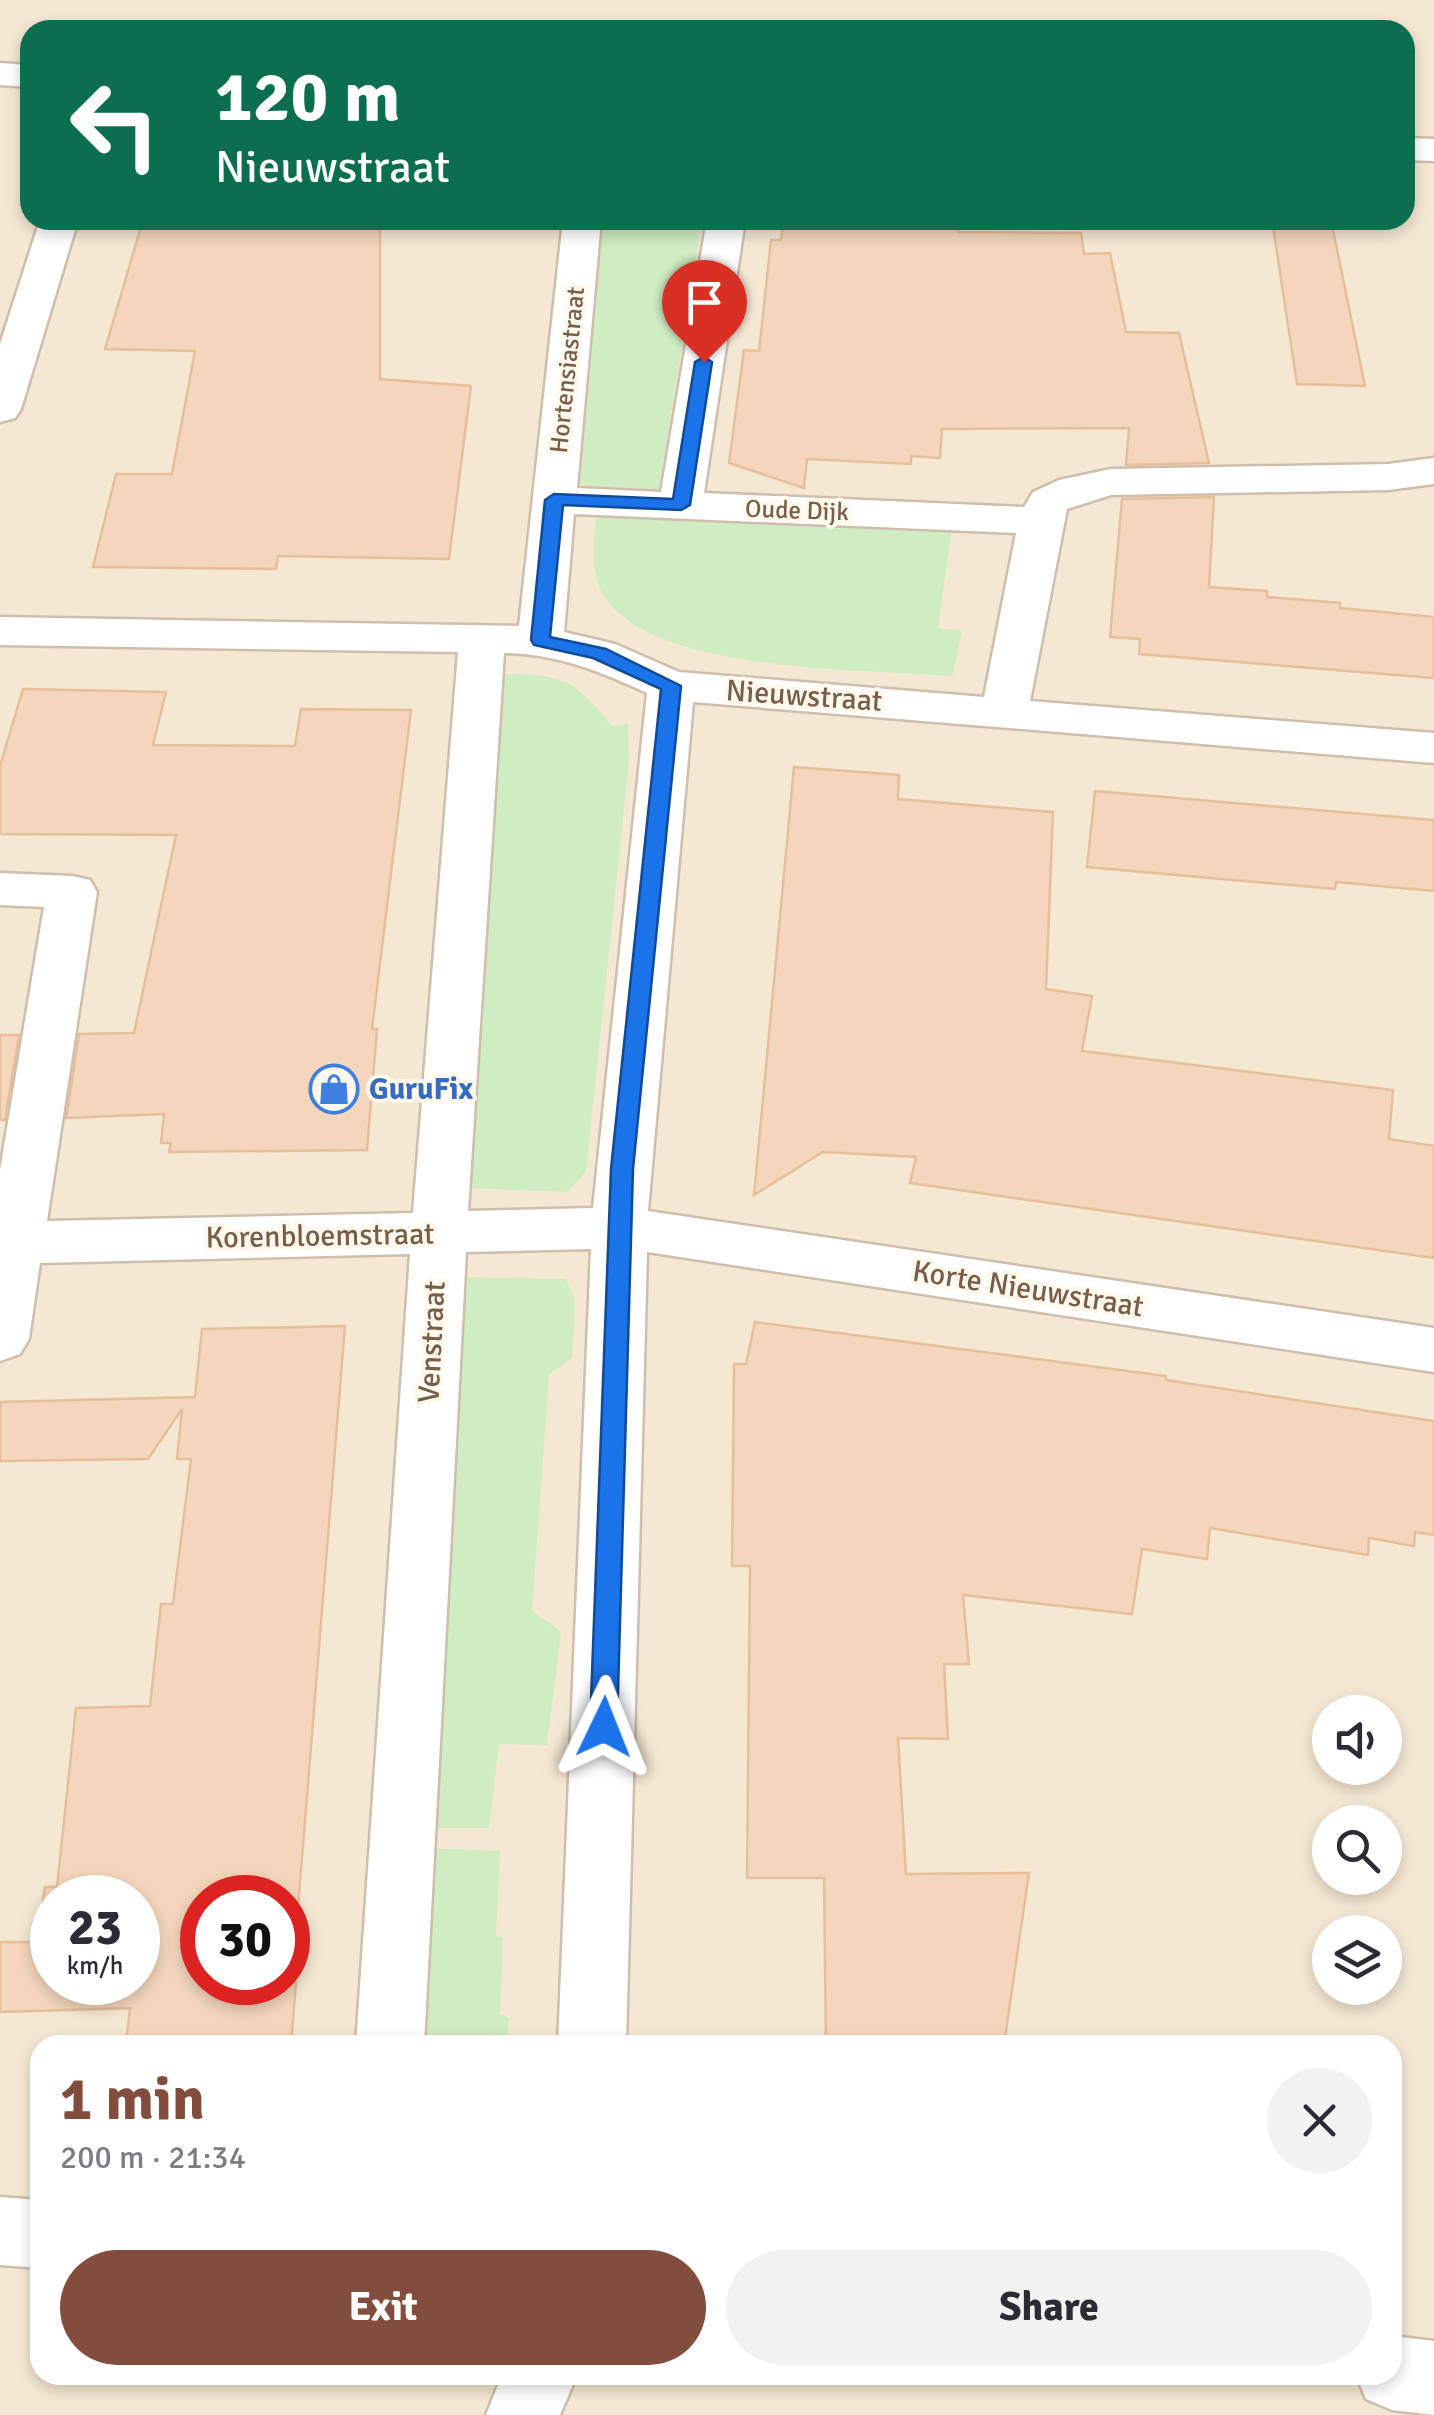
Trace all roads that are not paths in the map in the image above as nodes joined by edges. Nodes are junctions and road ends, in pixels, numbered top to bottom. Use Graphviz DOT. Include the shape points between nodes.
graph roads {
  1 [pos="56,230"];
  2 [pos="581,230"];
  3 [pos="724,230"];
  4 [pos="0,408"];
  5 [pos="1434,471"];
  6 [pos="554,500"];
  7 [pos="681,505"];
  8 [pos="1040,521"];
  9 [pos="0,631"];
  10 [pos="482,640"];
  11 [pos="540,640"];
  12 [pos="671,686"];
  13 [pos="1005,712"];
  14 [pos="1434,748"];
  15 [pos="0,889"];
  16 [pos="623,1228"];
  17 [pos="439,1233"];
  18 [pos="8,1243"];
  19 [pos="0,1340"];
  20 [pos="1434,1350"];
  21 [pos="391,2035"];
  22 [pos="592,2035"];
  23 [pos="0,2231"];
  24 [pos="30,2233"];
  25 [pos="1402,2374"];
  26 [pos="1434,2378"];
  27 [pos="536,2385"];
  28 [pos="524,2415"];
  1 -- 4 [label="street"];
  2 -- 6 [label="street, Hortensiastraat"];
  3 -- 7 [label="street"];
  5 -- 8 [label="street" via="1111,482 1048,500"];
  6 -- 7 [label="street, Oude Dijk"];
  6 -- 11 [label="street, Hortensiastraat"];
  7 -- 8 [label="street, Oude Dijk"];
  8 -- 13 [label="street"];
  9 -- 10 [label="street, Nieuwstraat"];
  10 -- 11 [label="street, Nieuwstraat"];
  10 -- 17 [label="street, Venstraat"];
  11 -- 12 [label="street, Nieuwstraat" via="599,654"];
  12 -- 13 [label="street, Nieuwstraat"];
  12 -- 16 [label="street" via="622,1169"];
  13 -- 14 [label="street, Nieuwstraat"];
  15 -- 18 [label="street" via="72,892"];
  16 -- 17 [label="street, Korenbloemstraat"];
  16 -- 20 [label="street, Korte Nieuwstraat"];
  16 -- 22 [label="street"];
  17 -- 18 [label="street, Korenbloemstraat"];
  17 -- 21 [label="street, Venstraat"];
  18 -- 19 [label="street"];
  23 -- 24 [label="street"];
  25 -- 26 [label="street"];
  27 -- 28 [label="street"];
}
